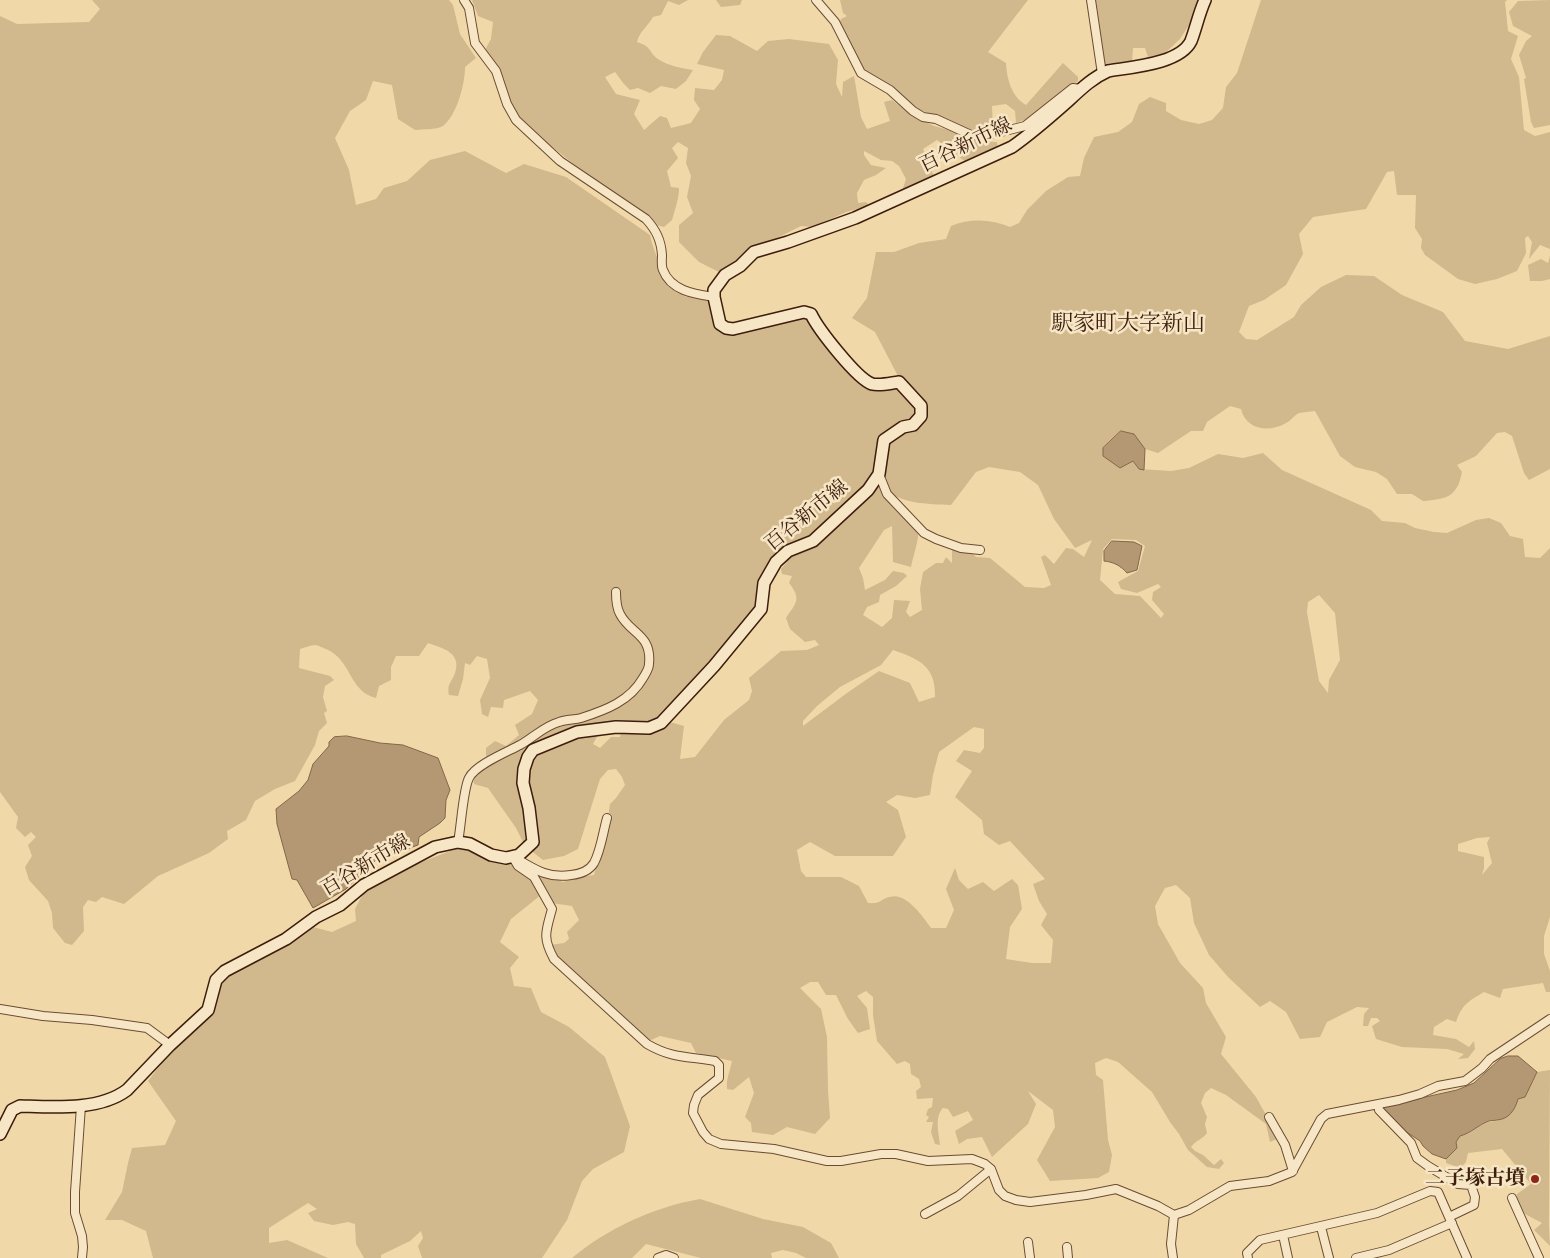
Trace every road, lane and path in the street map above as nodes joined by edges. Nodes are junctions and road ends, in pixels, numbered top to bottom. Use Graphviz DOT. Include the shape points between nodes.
graph roads {
  1 [pos="464,0"];
  2 [pos="816,0"];
  3 [pos="1092,0"];
  4 [pos="1205,0"];
  5 [pos="1102,74"];
  6 [pos="1082,88"];
  7 [pos="714,297"];
  8 [pos="879,474"];
  9 [pos="980,550"];
  10 [pos="616,592"];
  11 [pos="607,818"];
  12 [pos="458,842"];
  13 [pos="512,856"];
  14 [pos="0,1008"];
  15 [pos="1550,1019"];
  16 [pos="170,1045"];
  17 [pos="1378,1104"];
  18 [pos="81,1106"];
  19 [pos="4,1116"];
  20 [pos="1269,1117"];
  21 [pos="0,1134"];
  22 [pos="991,1169"];
  23 [pos="1293,1171"];
  24 [pos="1512,1198"];
  25 [pos="925,1214"];
  26 [pos="1174,1215"];
  27 [pos="1450,1220"];
  28 [pos="1321,1227"];
  29 [pos="1283,1235"];
  30 [pos="1028,1242"];
  31 [pos="1067,1247"];
  32 [pos="82,1258"];
  33 [pos="658,1258"];
  34 [pos="674,1258"];
  35 [pos="1030,1258"];
  36 [pos="1068,1258"];
  37 [pos="1173,1258"];
  38 [pos="1248,1258"];
  39 [pos="1288,1258"];
  40 [pos="1329,1258"];
  41 [pos="1356,1258"];
  42 [pos="1466,1258"];
  43 [pos="1539,1258"];
  1 -- 7 [label="street" via="472,18 474,43 496,71 516,120 560,161 646,219 656,231 661,246 662,270 668,278 682,290"];
  2 -- 6 [label="street" via="836,22 861,73 890,90 923,117 936,119 972,135 985,136 1025,126 1074,88"];
  3 -- 5 [label="street"];
  4 -- 5 [label="main road, 百谷新市線" via="1190,43 1179,55"];
  5 -- 6 [label="main road, 百谷新市線"];
  6 -- 7 [label="main road, 百谷新市線" via="1012,147 855,218 754,252 725,275 714,290"];
  7 -- 8 [label="main road, 百谷新市線" via="720,324 726,328 804,312 811,314 835,349 865,380 873,384 899,382 921,406 921,416 913,425 903,427 884,440"];
  8 -- 9 [label="street" via="886,494 924,533 961,548"];
  8 -- 13 [label="main road, 百谷新市線" via="868,490 830,527 813,540 788,551 776,562 764,583 760,609 714,666 661,723 649,728 616,727 577,732 533,750 524,769 523,783 533,842 519,855"];
  10 -- 12 [label="street" via="620,615 649,650 649,666 638,687 627,698 603,710 579,719 557,722 541,730 478,769 469,777"];
  11 -- 13 [label="street" via="595,860 581,874 550,876"];
  12 -- 13 [label="main road" via="470,844 491,855"];
  12 -- 16 [label="main road, 百谷新市線" via="435,847 364,885 340,906 225,971 216,980 208,1010"];
  13 -- 22 [label="street" via="518,866 534,877 552,909 546,937 554,959 646,1044 676,1057 715,1061 719,1065 719,1078 698,1095 694,1105 697,1123 709,1139 721,1144 774,1148 826,1161 896,1154 928,1161 972,1159"];
  14 -- 16 [label="street" via="147,1028"];
  15 -- 17 [label="street" via="1490,1059 1465,1081"];
  16 -- 18 [label="main road, 百谷新市線" via="120,1096"];
  17 -- 23 [label="street" via="1327,1114"];
  17 -- 27 [label="street" via="1379,1110 1411,1143 1417,1158 1458,1184 1471,1185 1474,1205"];
  18 -- 19 [label="main road, 百谷新市線" via="20,1106"];
  18 -- 32 [label="street" via="74,1214 82,1236"];
  19 -- 21 [label="main road, 百谷新市線"];
  20 -- 23 [label="street" via="1285,1145"];
  22 -- 25 [label="street" via="958,1196"];
  22 -- 26 [label="street" via="1000,1190 1016,1200 1030,1202 1116,1189"];
  23 -- 26 [label="street" via="1283,1177 1230,1186"];
  24 -- 43 [label="street"];
  26 -- 37 [label="street"];
  27 -- 28 [label="street" via="1438,1192 1430,1190 1377,1213"];
  27 -- 41 [label="street" via="1389,1250"];
  27 -- 42 [label="street"];
  28 -- 29 [label="street"];
  28 -- 40 [label="street"];
  29 -- 38 [label="street" via="1260,1240 1247,1253"];
  29 -- 39 [label="street"];
  30 -- 35 [label="street"];
  31 -- 36 [label="street"];
  33 -- 34 [label="street" via="666,1255"];
}
